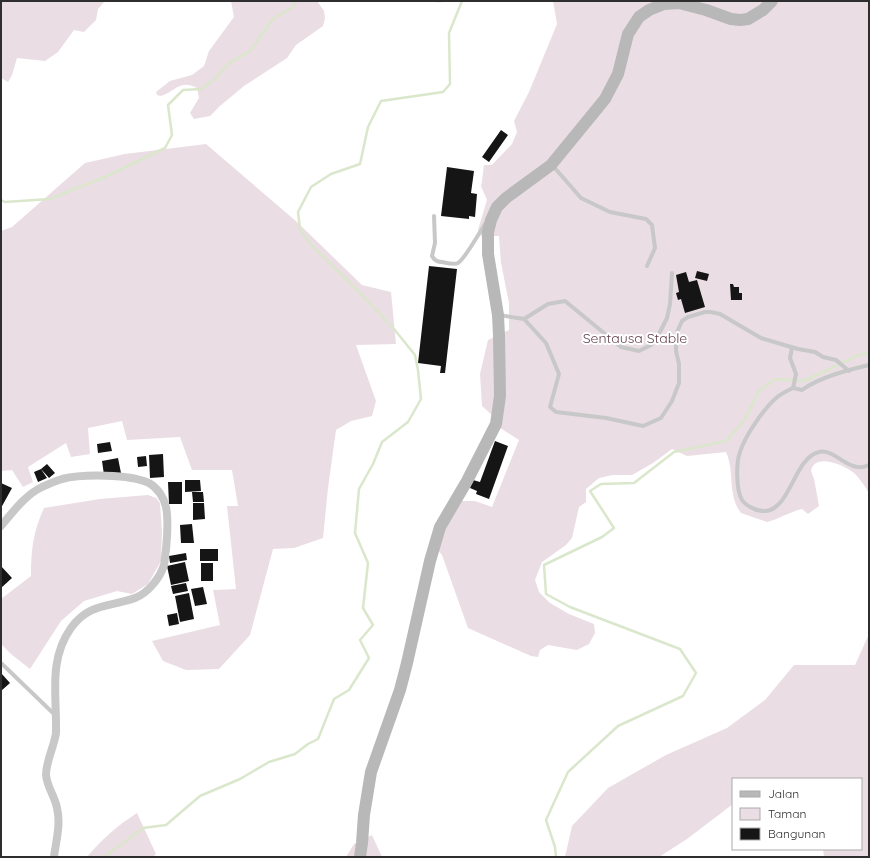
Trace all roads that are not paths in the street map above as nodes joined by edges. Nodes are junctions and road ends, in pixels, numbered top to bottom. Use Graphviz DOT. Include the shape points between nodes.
graph roads {
  1 [pos="772,1"];
  2 [pos="551,165"];
  3 [pos="494,214"];
  4 [pos="434,216"];
  5 [pos="648,266"];
  6 [pos="672,273"];
  7 [pos="498,315"];
  8 [pos="524,319"];
  9 [pos="792,348"];
  10 [pos="869,365"];
  11 [pos="847,369"];
  12 [pos="794,386"];
  13 [pos="869,465"];
  14 [pos="1,526"];
  15 [pos="1,663"];
  16 [pos="56,716"];
  17 [pos="54,857"];
  18 [pos="360,857"];
  1 -- 2 [label="street" via="764,10 744,20 731,19 678,3 664,4 639,17 628,34 618,74 605,99"];
  2 -- 3 [label="street" via="506,198"];
  2 -- 5 [label="lane" via="581,198 610,212 646,219 652,224 655,248"];
  3 -- 4 [label="lane" via="459,263 455,264 439,262 433,258"];
  3 -- 7 [label="street" via="488,232 488,254"];
  6 -- 8 [label="lane" via="667,318 651,345 639,351 621,347 565,301 548,304"];
  7 -- 8 [label="lane"];
  7 -- 18 [label="street" via="500,396 496,424 440,527 400,690 370,772"];
  8 -- 9 [label="lane" via="546,343 559,374 550,408 556,412 606,418 643,426 661,418 672,401 679,383 676,339 682,320 705,312 715,313 761,338"];
  9 -- 11 [label="lane" via="815,352 836,360"];
  9 -- 12 [label="lane" via="790,358 796,374"];
  10 -- 11 [label="lane"];
  11 -- 12 [label="lane" via="802,390"];
  12 -- 13 [label="lane" via="776,398 764,412 752,427 739,452 738,478 742,500 756,510 772,509 783,499 809,457 817,452 823,451 857,467 864,468"];
  14 -- 16 [label="street" via="28,496 63,479 116,476 140,480 155,488 164,499 167,528 162,570 146,592 136,598 90,610 70,629 61,647 56,668"];
  15 -- 16 [label="lane"];
  16 -- 17 [label="street" via="55,741 46,775 59,815"];
}
